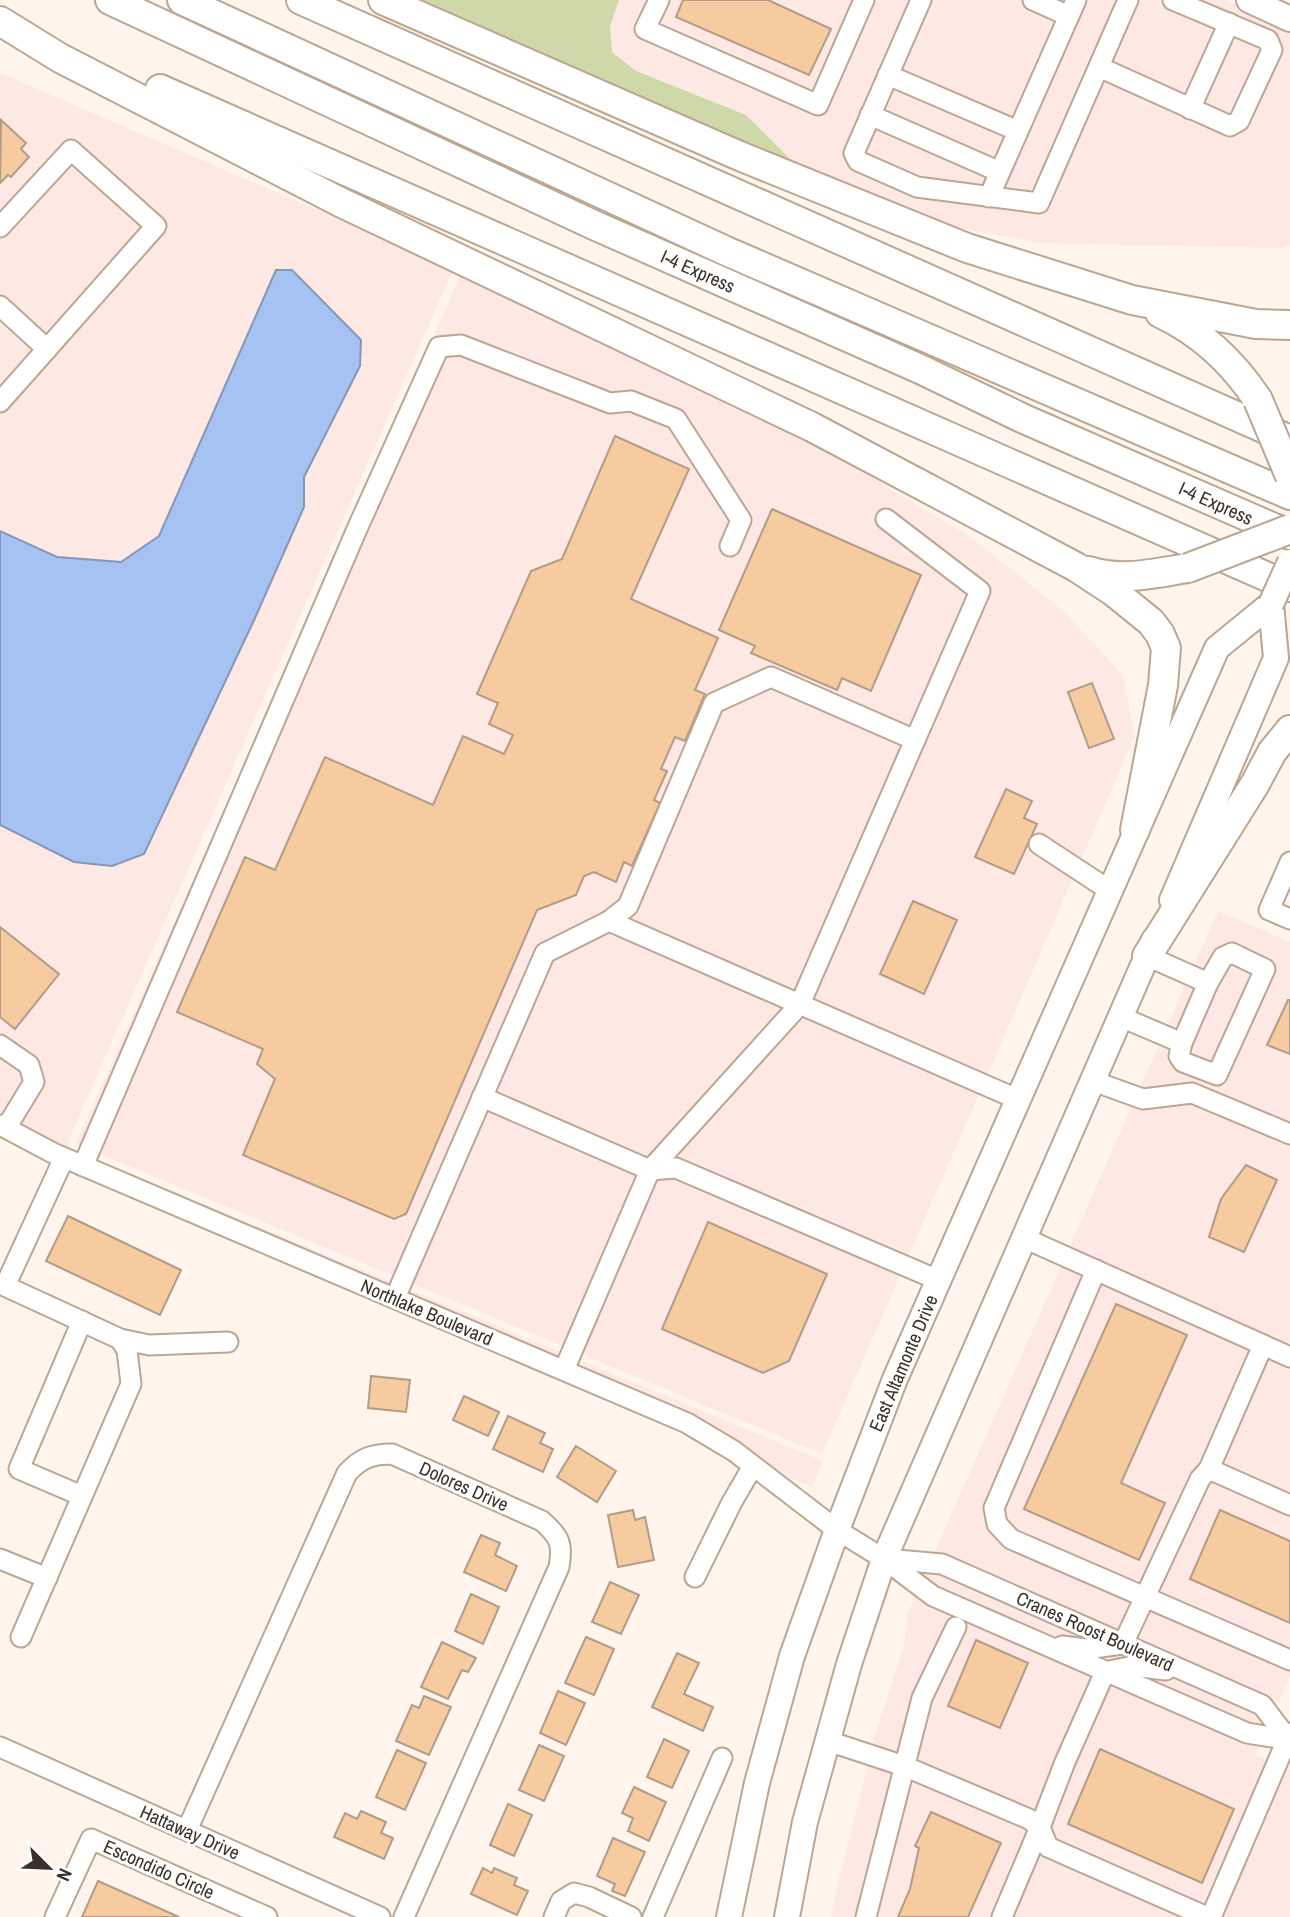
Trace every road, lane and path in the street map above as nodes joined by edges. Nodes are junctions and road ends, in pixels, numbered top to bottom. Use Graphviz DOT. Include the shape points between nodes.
graph roads {
  1 [pos="110,0"];
  2 [pos="183,0"];
  3 [pos="301,0"];
  4 [pos="383,0"];
  5 [pos="659,0"];
  6 [pos="864,0"];
  7 [pos="921,0"];
  8 [pos="1033,0"];
  9 [pos="1128,0"];
  10 [pos="1173,0"];
  11 [pos="1248,0"];
  12 [pos="1073,8"];
  13 [pos="1290,19"];
  14 [pos="0,20"];
  15 [pos="1229,23"];
  16 [pos="1099,67"];
  17 [pos="888,75"];
  18 [pos="1190,109"];
  19 [pos="870,115"];
  20 [pos="1018,131"];
  21 [pos="1000,172"];
  22 [pos="989,197"];
  23 [pos="0,227"];
  24 [pos="1132,300"];
  25 [pos="0,306"];
  26 [pos="1290,325"];
  27 [pos="47,349"];
  28 [pos="0,402"];
  29 [pos="1290,440"];
  30 [pos="1290,476"];
  31 [pos="1290,495"];
  32 [pos="886,519"];
  33 [pos="1290,529"];
  34 [pos="1290,536"];
  35 [pos="730,546"];
  36 [pos="1290,562"];
  37 [pos="1076,567"];
  38 [pos="1281,595"];
  39 [pos="1290,730"];
  40 [pos="915,740"];
  41 [pos="1135,830"];
  42 [pos="1039,844"];
  43 [pos="1290,862"];
  44 [pos="1109,890"];
  45 [pos="1290,919"];
  46 [pos="609,921"];
  47 [pos="1147,956"];
  48 [pos="1208,983"];
  49 [pos="800,1004"];
  50 [pos="1121,1017"];
  51 [pos="1182,1044"];
  52 [pos="0,1045"];
  53 [pos="1093,1081"];
  54 [pos="482,1097"];
  55 [pos="1017,1099"];
  56 [pos="3,1127"];
  57 [pos="1290,1135"];
  58 [pos="64,1158"];
  59 [pos="83,1166"];
  60 [pos="650,1170"];
  61 [pos="1024,1238"];
  62 [pos="1096,1270"];
  63 [pos="938,1280"];
  64 [pos="3,1285"];
  65 [pos="395,1298"];
  66 [pos="82,1321"];
  67 [pos="120,1339"];
  68 [pos="228,1342"];
  69 [pos="1263,1345"];
  70 [pos="1290,1357"];
  71 [pos="564,1370"];
  72 [pos="754,1466"];
  73 [pos="1209,1469"];
  74 [pos="82,1496"];
  75 [pos="1290,1505"];
  76 [pos="837,1530"];
  77 [pos="0,1559"];
  78 [pos="884,1559"];
  79 [pos="695,1577"];
  80 [pos="47,1578"];
  81 [pos="1145,1596"];
  82 [pos="956,1627"];
  83 [pos="21,1637"];
  84 [pos="1045,1644"];
  85 [pos="1123,1644"];
  86 [pos="1290,1660"];
  87 [pos="1105,1672"];
  88 [pos="1194,1675"];
  89 [pos="1289,1737"];
  90 [pos="828,1741"];
  91 [pos="0,1747"];
  92 [pos="722,1758"];
  93 [pos="904,1766"];
  94 [pos="1040,1827"];
  95 [pos="187,1830"];
  96 [pos="55,1917"];
  97 [pos="267,1917"];
  98 [pos="380,1917"];
  99 [pos="404,1917"];
  100 [pos="554,1917"];
  101 [pos="631,1917"];
  102 [pos="653,1917"];
  103 [pos="729,1917"];
  104 [pos="787,1917"];
  105 [pos="866,1917"];
  106 [pos="1002,1917"];
  107 [pos="1209,1917"];
  1 -- 34 [label="highway, I-4 Express" via="596,226"];
  2 -- 31 [label="highway, I-4 Express" via="726,251"];
  3 -- 29 [label="highway"];
  4 -- 24 [label="highway" via="742,157 955,243"];
  5 -- 6 [label="street" via="645,29 818,105"];
  7 -- 17 [label="street"];
  8 -- 12 [label="street"];
  9 -- 16 [label="street"];
  10 -- 15 [label="street"];
  11 -- 13 [label="main road"];
  12 -- 20 [label="street"];
  14 -- 37 [label="highway" via="60,58 340,202 812,427"];
  14 -- 38 [label="highway"];
  15 -- 18 [label="street"];
  15 -- 18 [label="street" via="1269,40 1272,50 1239,121 1230,126"];
  16 -- 18 [label="street"];
  16 -- 22 [label="street" via="1038,203"];
  17 -- 19 [label="street"];
  17 -- 20 [label="street"];
  19 -- 21 [label="street"];
  19 -- 22 [label="street" via="853,153 858,161 917,187"];
  20 -- 21 [label="street"];
  21 -- 22 [label="street"];
  23 -- 27 [label="street" via="71,150 156,226"];
  24 -- 26 [label="highway" via="1256,324"];
  24 -- 30 [label="highway, bridge" via="1171,318 1214,347 1242,377 1258,400"];
  25 -- 27 [label="street"];
  27 -- 28 [label="street"];
  32 -- 40 [label="street" via="980,591"];
  33 -- 37 [label="highway, bridge" via="1188,568 1135,577 1100,575"];
  35 -- 59 [label="street" via="741,520 676,419 631,401 610,403 461,345 439,347"];
  36 -- 38 [label="main road, bridge"];
  37 -- 41 [label="highway" via="1151,622 1166,648"];
  38 -- 41 [label="main road, East Altamonte Drive" via="1217,648"];
  38 -- 47 [label="main road" via="1276,658"];
  39 -- 47 [label="highway"];
  40 -- 46 [label="street" via="771,677 714,703 628,906"];
  40 -- 49 [label="street"];
  41 -- 44 [label="main road, East Altamonte Drive"];
  42 -- 44 [label="street"];
  43 -- 45 [label="street" via="1269,910"];
  44 -- 55 [label="main road, East Altamonte Drive"];
  46 -- 49 [label="street"];
  46 -- 54 [label="street" via="545,953"];
  47 -- 48 [label="street"];
  47 -- 50 [label="main road"];
  48 -- 51 [label="street"];
  48 -- 51 [label="street" via="1223,957 1232,953 1265,969 1217,1075 1183,1062 1179,1056"];
  49 -- 55 [label="street"];
  49 -- 60 [label="street"];
  50 -- 51 [label="street"];
  50 -- 53 [label="main road"];
  52 -- 56 [label="street" via="29,1065 34,1082"];
  53 -- 57 [label="street" via="1143,1099 1192,1093"];
  53 -- 61 [label="main road"];
  54 -- 60 [label="street"];
  54 -- 65 [label="street"];
  55 -- 63 [label="main road, East Altamonte Drive"];
  56 -- 58 [label="street, Northlake Boulevard"];
  58 -- 59 [label="street, Northlake Boulevard"];
  58 -- 64 [label="street"];
  59 -- 65 [label="street, Northlake Boulevard"];
  60 -- 63 [label="street" via="676,1168"];
  60 -- 71 [label="street"];
  61 -- 62 [label="street"];
  61 -- 78 [label="main road"];
  62 -- 69 [label="street"];
  62 -- 81 [label="street" via="994,1508 997,1524 1011,1539"];
  63 -- 76 [label="main road, East Altamonte Drive"];
  64 -- 66 [label="street"];
  65 -- 71 [label="street, Northlake Boulevard"];
  66 -- 67 [label="street"];
  66 -- 74 [label="street" via="19,1469"];
  67 -- 68 [label="street" via="149,1345"];
  67 -- 74 [label="street" via="127,1350 131,1384"];
  69 -- 70 [label="street"];
  69 -- 73 [label="street"];
  71 -- 72 [label="street, Northlake Boulevard" via="687,1423"];
  72 -- 76 [label="street, Northlake Boulevard"];
  72 -- 79 [label="street"];
  73 -- 75 [label="street"];
  73 -- 81 [label="street" via="1199,1479"];
  74 -- 80 [label="street"];
  76 -- 78 [label="street, Cranes Roost Boulevard"];
  76 -- 103 [label="main road, East Altamonte Drive" via="792,1656 757,1783"];
  77 -- 80 [label="street"];
  78 -- 84 [label="street, Cranes Roost Boulevard" via="933,1596"];
  78 -- 85 [label="street, Cranes Roost Boulevard" via="942,1564"];
  78 -- 90 [label="main road"];
  80 -- 83 [label="street"];
  81 -- 85 [label="street"];
  81 -- 86 [label="street"];
  82 -- 93 [label="street" via="922,1698"];
  84 -- 85 [label="street" via="1086,1649"];
  84 -- 87 [label="street, Cranes Roost Boulevard"];
  85 -- 88 [label="street, Cranes Roost Boulevard"];
  87 -- 88 [label="street" via="1141,1666"];
  87 -- 89 [label="street, Cranes Roost Boulevard" via="1247,1733"];
  87 -- 94 [label="street"];
  88 -- 89 [label="street, Cranes Roost Boulevard" via="1262,1704"];
  89 -- 107 [label="street"];
  90 -- 93 [label="street"];
  90 -- 104 [label="main road" via="805,1822"];
  91 -- 95 [label="street, Hattaway Drive"];
  92 -- 102 [label="street"];
  93 -- 94 [label="street"];
  93 -- 105 [label="street"];
  94 -- 106 [label="street"];
  94 -- 107 [label="street" via="1048,1847"];
  95 -- 98 [label="street, Hattaway Drive"];
  95 -- 99 [label="street, Dolores Drive" via="347,1473 359,1460 392,1454 542,1521 555,1532 562,1549 559,1567"];
  96 -- 97 [label="street, Escondido Circle" via="91,1839"];
  100 -- 101 [label="street" via="561,1901 574,1894"];
}
